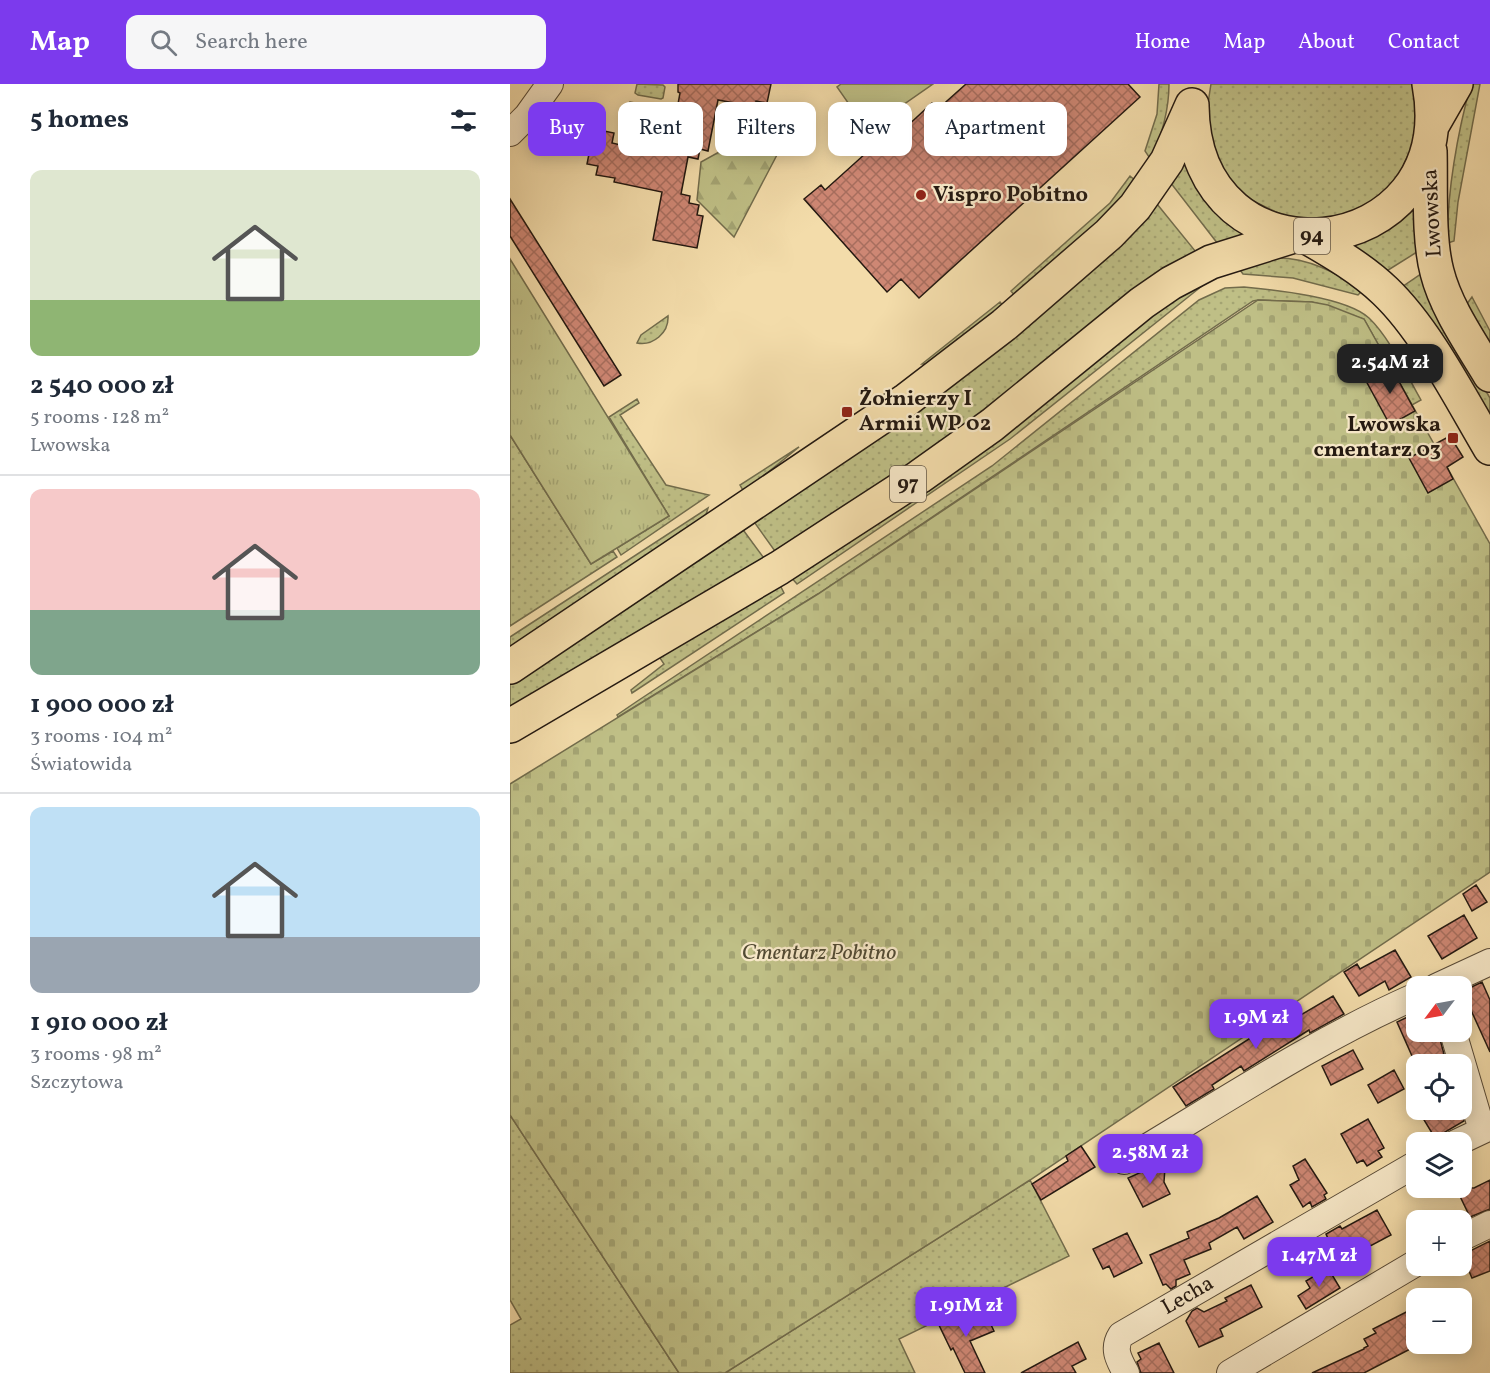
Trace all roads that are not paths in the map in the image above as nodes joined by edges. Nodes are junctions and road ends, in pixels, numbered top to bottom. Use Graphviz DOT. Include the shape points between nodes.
graph roads {
  1 [pos="550,84"];
  2 [pos="1429,84"];
  3 [pos="1456,84"];
  4 [pos="1194,90"];
  5 [pos="510,133"];
  6 [pos="1431,135"];
  7 [pos="1301,236"];
  8 [pos="1490,375"];
  9 [pos="1490,448"];
  10 [pos="510,667"];
  11 [pos="510,726"];
  12 [pos="1490,962"];
  13 [pos="1460,976"];
  14 [pos="1406,1000"];
  15 [pos="1456,1042"];
  16 [pos="1486,1129"];
  17 [pos="1472,1136"];
  18 [pos="1125,1161"];
  19 [pos="1406,1170"];
  20 [pos="1490,1224"];
  21 [pos="1472,1233"];
  22 [pos="1406,1269"];
  23 [pos="1126,1373"];
  24 [pos="1230,1373"];
  1 -- 5 [label="street"];
  2 -- 6 [label="main road, 94" via="1433,105"];
  3 -- 6 [label="main road, 94"];
  4 -- 7 [label="main road, 94" via="1192,128 1203,167 1214,185 1249,218 1271,229"];
  4 -- 10 [label="main road" via="1167,161 1135,207 1013,318 905,401"];
  6 -- 7 [label="main road, 94" via="1420,171 1384,213 1342,233"];
  6 -- 8 [label="main road, Lwowska" via="1433,252 1437,273"];
  7 -- 9 [label="main road" via="1335,254 1401,307"];
  7 -- 11 [label="main road, 97" via="1211,262 1171,283 992,426 919,477 779,568"];
  12 -- 13 [label="street"];
  14 -- 18 [label="street" via="1315,1047"];
  15 -- 16 [label="street"];
  16 -- 17 [label="street"];
  19 -- 23 [label="street, Lecha" via="1121,1335 1116,1354"];
  20 -- 21 [label="street"];
  22 -- 24 [label="street"];
}
